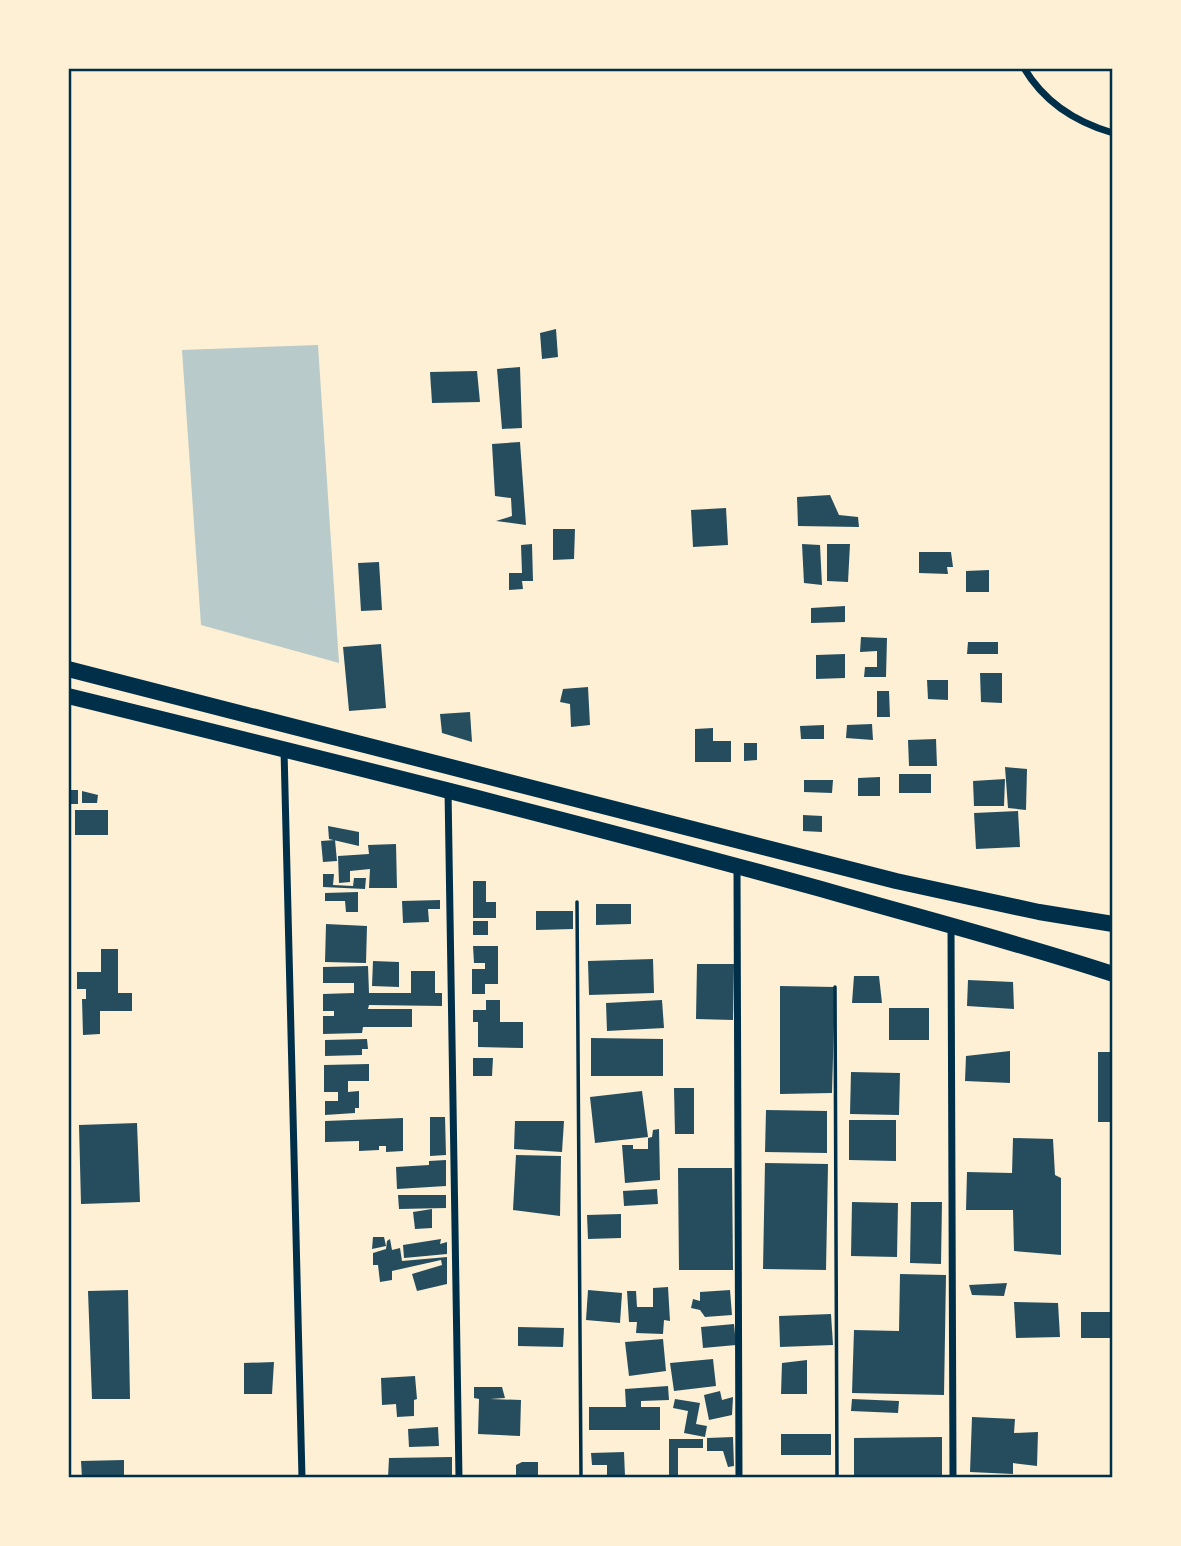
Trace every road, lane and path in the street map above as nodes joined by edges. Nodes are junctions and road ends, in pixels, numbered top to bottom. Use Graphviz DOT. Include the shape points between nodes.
graph roads {
  1 [pos="1024,68"];
  2 [pos="1113,134"];
  3 [pos="68,669"];
  4 [pos="68,696"];
  5 [pos="284,749"];
  6 [pos="448,790"];
  7 [pos="737,866"];
  8 [pos="577,902"];
  9 [pos="951,924"];
  10 [pos="1113,924"];
  11 [pos="1113,974"];
  12 [pos="835,987"];
  13 [pos="302,1478"];
  14 [pos="459,1478"];
  15 [pos="581,1478"];
  16 [pos="739,1478"];
  17 [pos="837,1478"];
  18 [pos="953,1478"];
  1 -- 2 [label="street" via="1058,107"];
  3 -- 10 [label="highway" via="896,881"];
  4 -- 5 [label="highway"];
  5 -- 6 [label="highway"];
  5 -- 13 [label="street"];
  6 -- 7 [label="highway"];
  6 -- 14 [label="street"];
  7 -- 9 [label="highway"];
  7 -- 16 [label="street"];
  8 -- 15 [label="path"];
  9 -- 11 [label="highway"];
  9 -- 18 [label="street"];
  12 -- 17 [label="path"];
}
